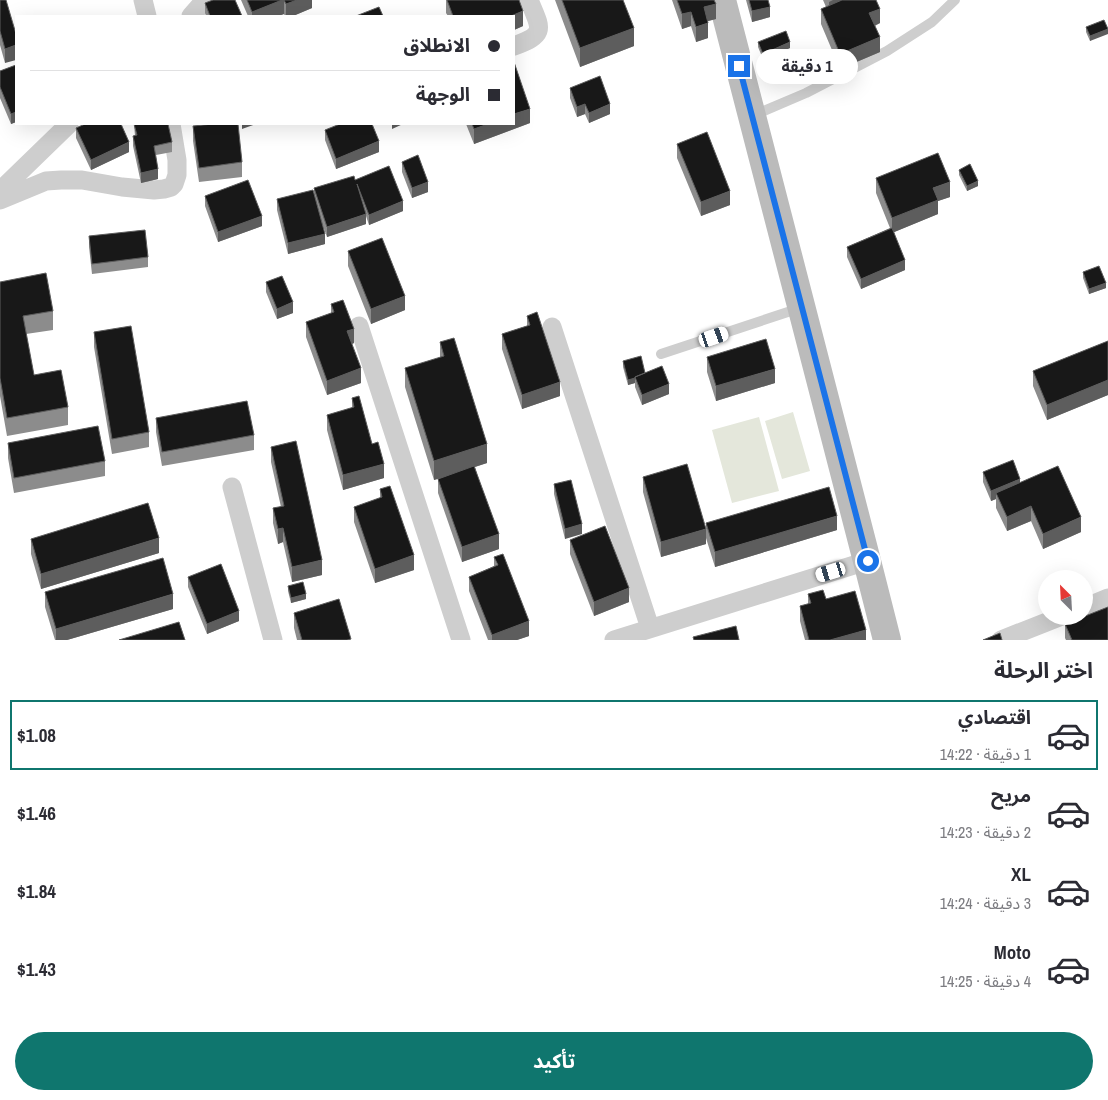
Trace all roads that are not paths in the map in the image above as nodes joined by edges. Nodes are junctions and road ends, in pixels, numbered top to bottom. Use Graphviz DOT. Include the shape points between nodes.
graph roads {
  1 [pos="143,0"];
  2 [pos="205,0"];
  3 [pos="529,0"];
  4 [pos="722,0"];
  5 [pos="956,0"];
  6 [pos="147,15"];
  7 [pos="192,15"];
  8 [pos="515,46"];
  9 [pos="752,116"];
  10 [pos="68,125"];
  11 [pos="171,125"];
  12 [pos="0,191"];
  13 [pos="0,200"];
  14 [pos="801,307"];
  15 [pos="359,326"];
  16 [pos="552,327"];
  17 [pos="661,354"];
  18 [pos="232,487"];
  19 [pos="868,561"];
  20 [pos="1108,598"];
  21 [pos="1093,604"];
  22 [pos="1040,625"];
  23 [pos="650,628"];
  24 [pos="273,640"];
  25 [pos="461,640"];
  26 [pos="614,640"];
  27 [pos="886,640"];
  28 [pos="1002,640"];
  1 -- 6 [label="street"];
  2 -- 7 [label="street"];
  3 -- 8 [label="street" via="539,25 537,34"];
  4 -- 9 [label="main road"];
  5 -- 9 [label="lane" via="932,22 887,51 806,93"];
  9 -- 14 [label="main road"];
  10 -- 12 [label="street"];
  11 -- 13 [label="street" via="177,175 171,187 154,190 82,180 53,180"];
  14 -- 17 [label="lane"];
  14 -- 19 [label="main road"];
  15 -- 25 [label="street"];
  16 -- 23 [label="street"];
  18 -- 24 [label="street"];
  19 -- 23 [label="street"];
  19 -- 27 [label="main road"];
  20 -- 21 [label="street"];
  22 -- 28 [label="street"];
  23 -- 26 [label="street"];
}
